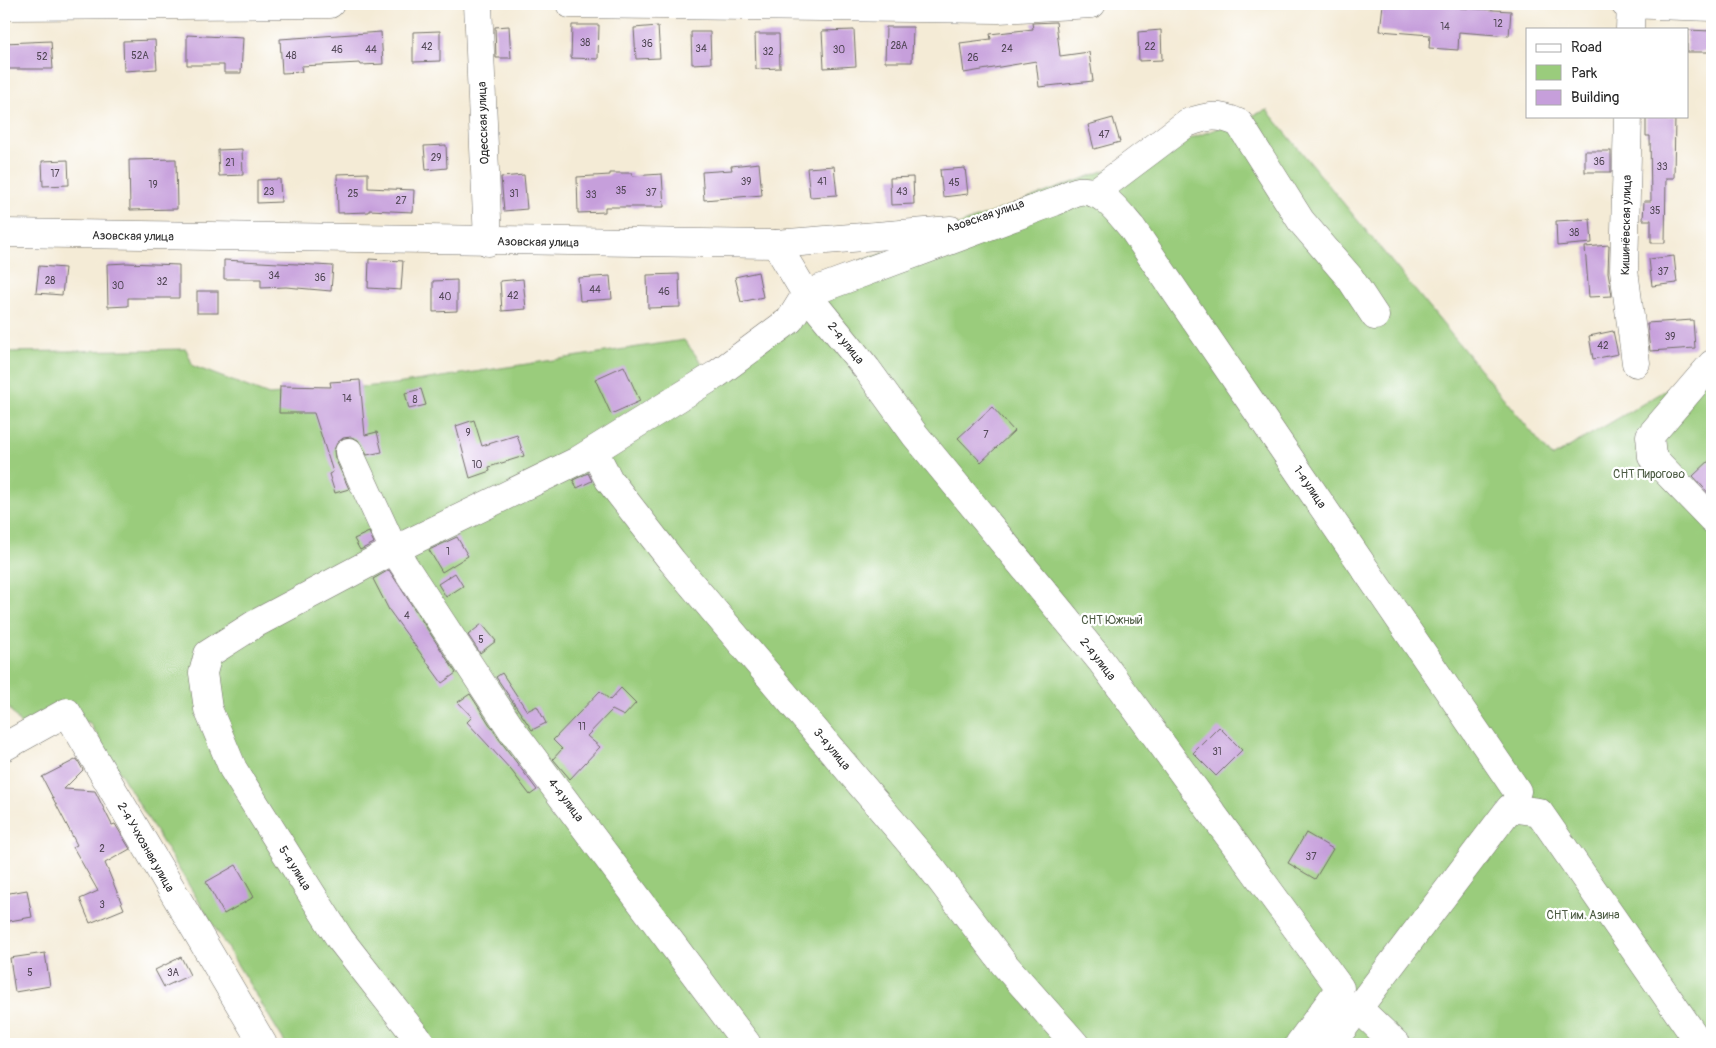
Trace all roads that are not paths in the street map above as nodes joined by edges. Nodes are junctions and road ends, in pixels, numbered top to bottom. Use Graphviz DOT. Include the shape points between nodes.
graph roads {
  1 [pos="330,4"];
  2 [pos="478,4"];
  3 [pos="570,4"];
  4 [pos="1092,4"];
  5 [pos="1624,4"];
  6 [pos="1630,4"];
  7 [pos="4,6"];
  8 [pos="1712,7"];
  9 [pos="1630,28"];
  10 [pos="1628,118"];
  11 [pos="1064,187"];
  12 [pos="1094,193"];
  13 [pos="4,234"];
  14 [pos="488,242"];
  15 [pos="776,244"];
  16 [pos="806,294"];
  17 [pos="1375,316"];
  18 [pos="1636,363"];
  19 [pos="1712,364"];
  20 [pos="594,451"];
  21 [pos="349,452"];
  22 [pos="1712,519"];
  23 [pos="394,550"];
  24 [pos="4,747"];
  25 [pos="1517,791"];
  26 [pos="1358,1008"];
  27 [pos="262,1044"];
  28 [pos="422,1044"];
  29 [pos="747,1044"];
  30 [pos="1076,1044"];
  31 [pos="1299,1044"];
  32 [pos="1331,1044"];
  33 [pos="1396,1044"];
  34 [pos="1700,1044"];
  1 -- 7 [label="street"];
  2 -- 14 [label="street, Одесская улица"];
  3 -- 4 [label="street" via="998,9"];
  5 -- 6 [label="street"];
  6 -- 8 [label="street"];
  6 -- 9 [label="street"];
  10 -- 18 [label="street, Кишинёвская улица" via="1624,270"];
  11 -- 15 [label="street, Азовская улица" via="949,231"];
  12 -- 16 [label="street" via="1078,191"];
  12 -- 17 [label="street" via="1187,123 1222,115 1239,123 1301,221 1350,278"];
  12 -- 25 [label="street, 1-я улица" via="1113,205 1132,228"];
  13 -- 14 [label="street, Азовская улица"];
  14 -- 15 [label="street, Азовская улица"];
  15 -- 16 [label="street, 2-я улица"];
  16 -- 20 [label="street" via="790,320 717,374"];
  16 -- 31 [label="street, 2-я улица" via="916,435 1101,661 1340,988"];
  19 -- 22 [label="street" via="1650,436 1652,457"];
  20 -- 23 [label="street"];
  20 -- 30 [label="street, 3-я улица" via="610,480 672,561 933,870 1004,964"];
  21 -- 23 [label="street, 4-я улица"];
  23 -- 28 [label="street, 5-я улица" via="255,624 208,654 204,673 208,709 233,769 340,939"];
  23 -- 29 [label="street, 4-я улица" via="512,730"];
  24 -- 27 [label="street, 2-я Учхозная улица" via="67,712"];
  26 -- 32 [label="street"];
  26 -- 33 [label="street"];
  26 -- 34 [label="street" via="1510,808 1539,812"];
}
